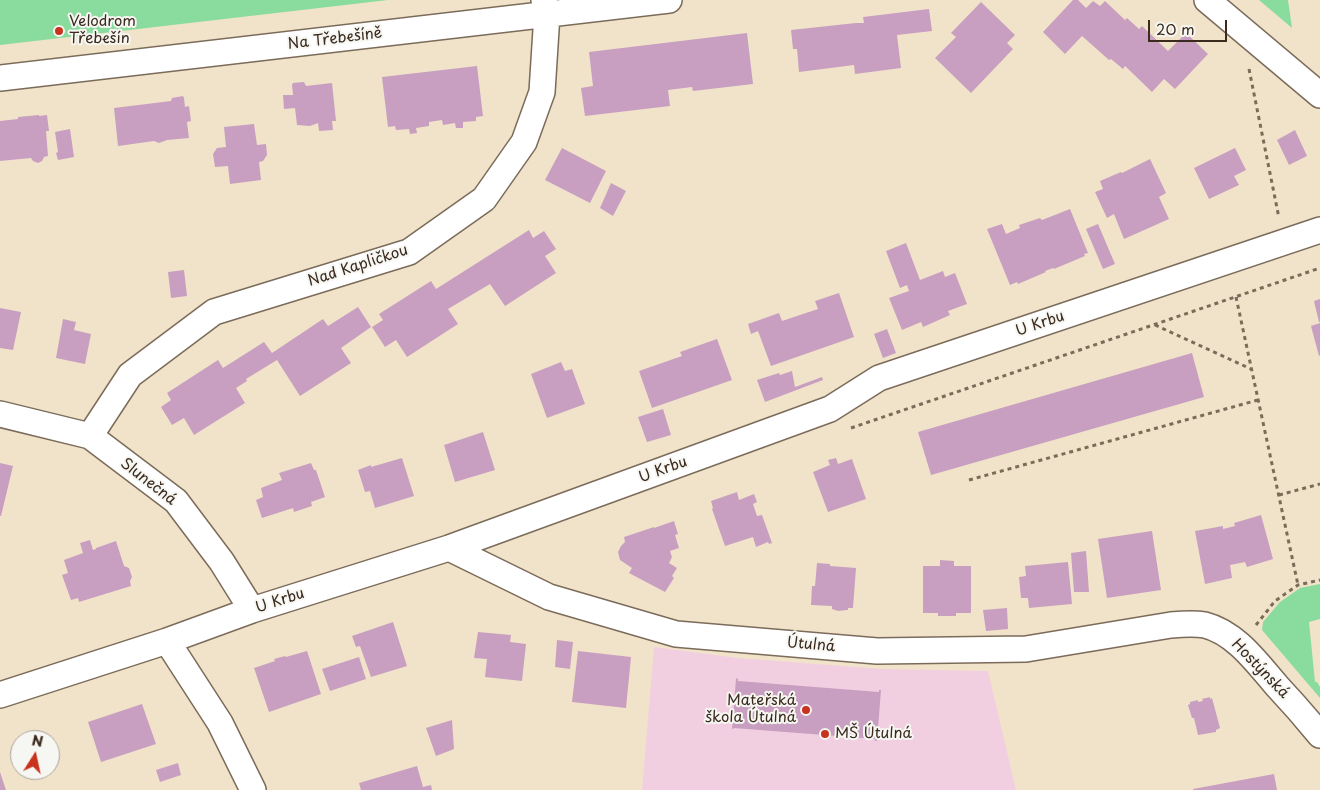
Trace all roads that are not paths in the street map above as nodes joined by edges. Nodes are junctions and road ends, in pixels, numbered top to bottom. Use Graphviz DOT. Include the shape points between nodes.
graph roads {
  1 [pos="670,0"];
  2 [pos="1207,0"];
  3 [pos="546,7"];
  4 [pos="0,78"];
  5 [pos="1320,95"];
  6 [pos="1320,230"];
  7 [pos="0,414"];
  8 [pos="90,436"];
  9 [pos="449,548"];
  10 [pos="252,610"];
  11 [pos="1187,624"];
  12 [pos="167,641"];
  13 [pos="0,695"];
  14 [pos="1320,735"];
  15 [pos="253,790"];
  1 -- 3 [label="street, Na Třebešíně"];
  2 -- 5 [label="street"];
  3 -- 4 [label="street, Na Třebešíně"];
  3 -- 8 [label="street, Nad Kapličkou" via="542,92 524,142 484,199 409,252 214,312 130,375"];
  6 -- 9 [label="street, U Krbu" via="879,378 830,409"];
  7 -- 8 [label="street, Slunečná"];
  8 -- 10 [label="street, Slunečná" via="176,502 222,562"];
  9 -- 10 [label="street, U Krbu"];
  9 -- 11 [label="street, Útulná" via="549,597 676,634 877,651 1026,650 1171,624"];
  10 -- 12 [label="street, U Krbu"];
  11 -- 14 [label="street, Hostýnská" via="1204,625 1220,631 1240,645"];
  12 -- 13 [label="street, U Krbu"];
  12 -- 15 [label="street" via="220,723"];
}
